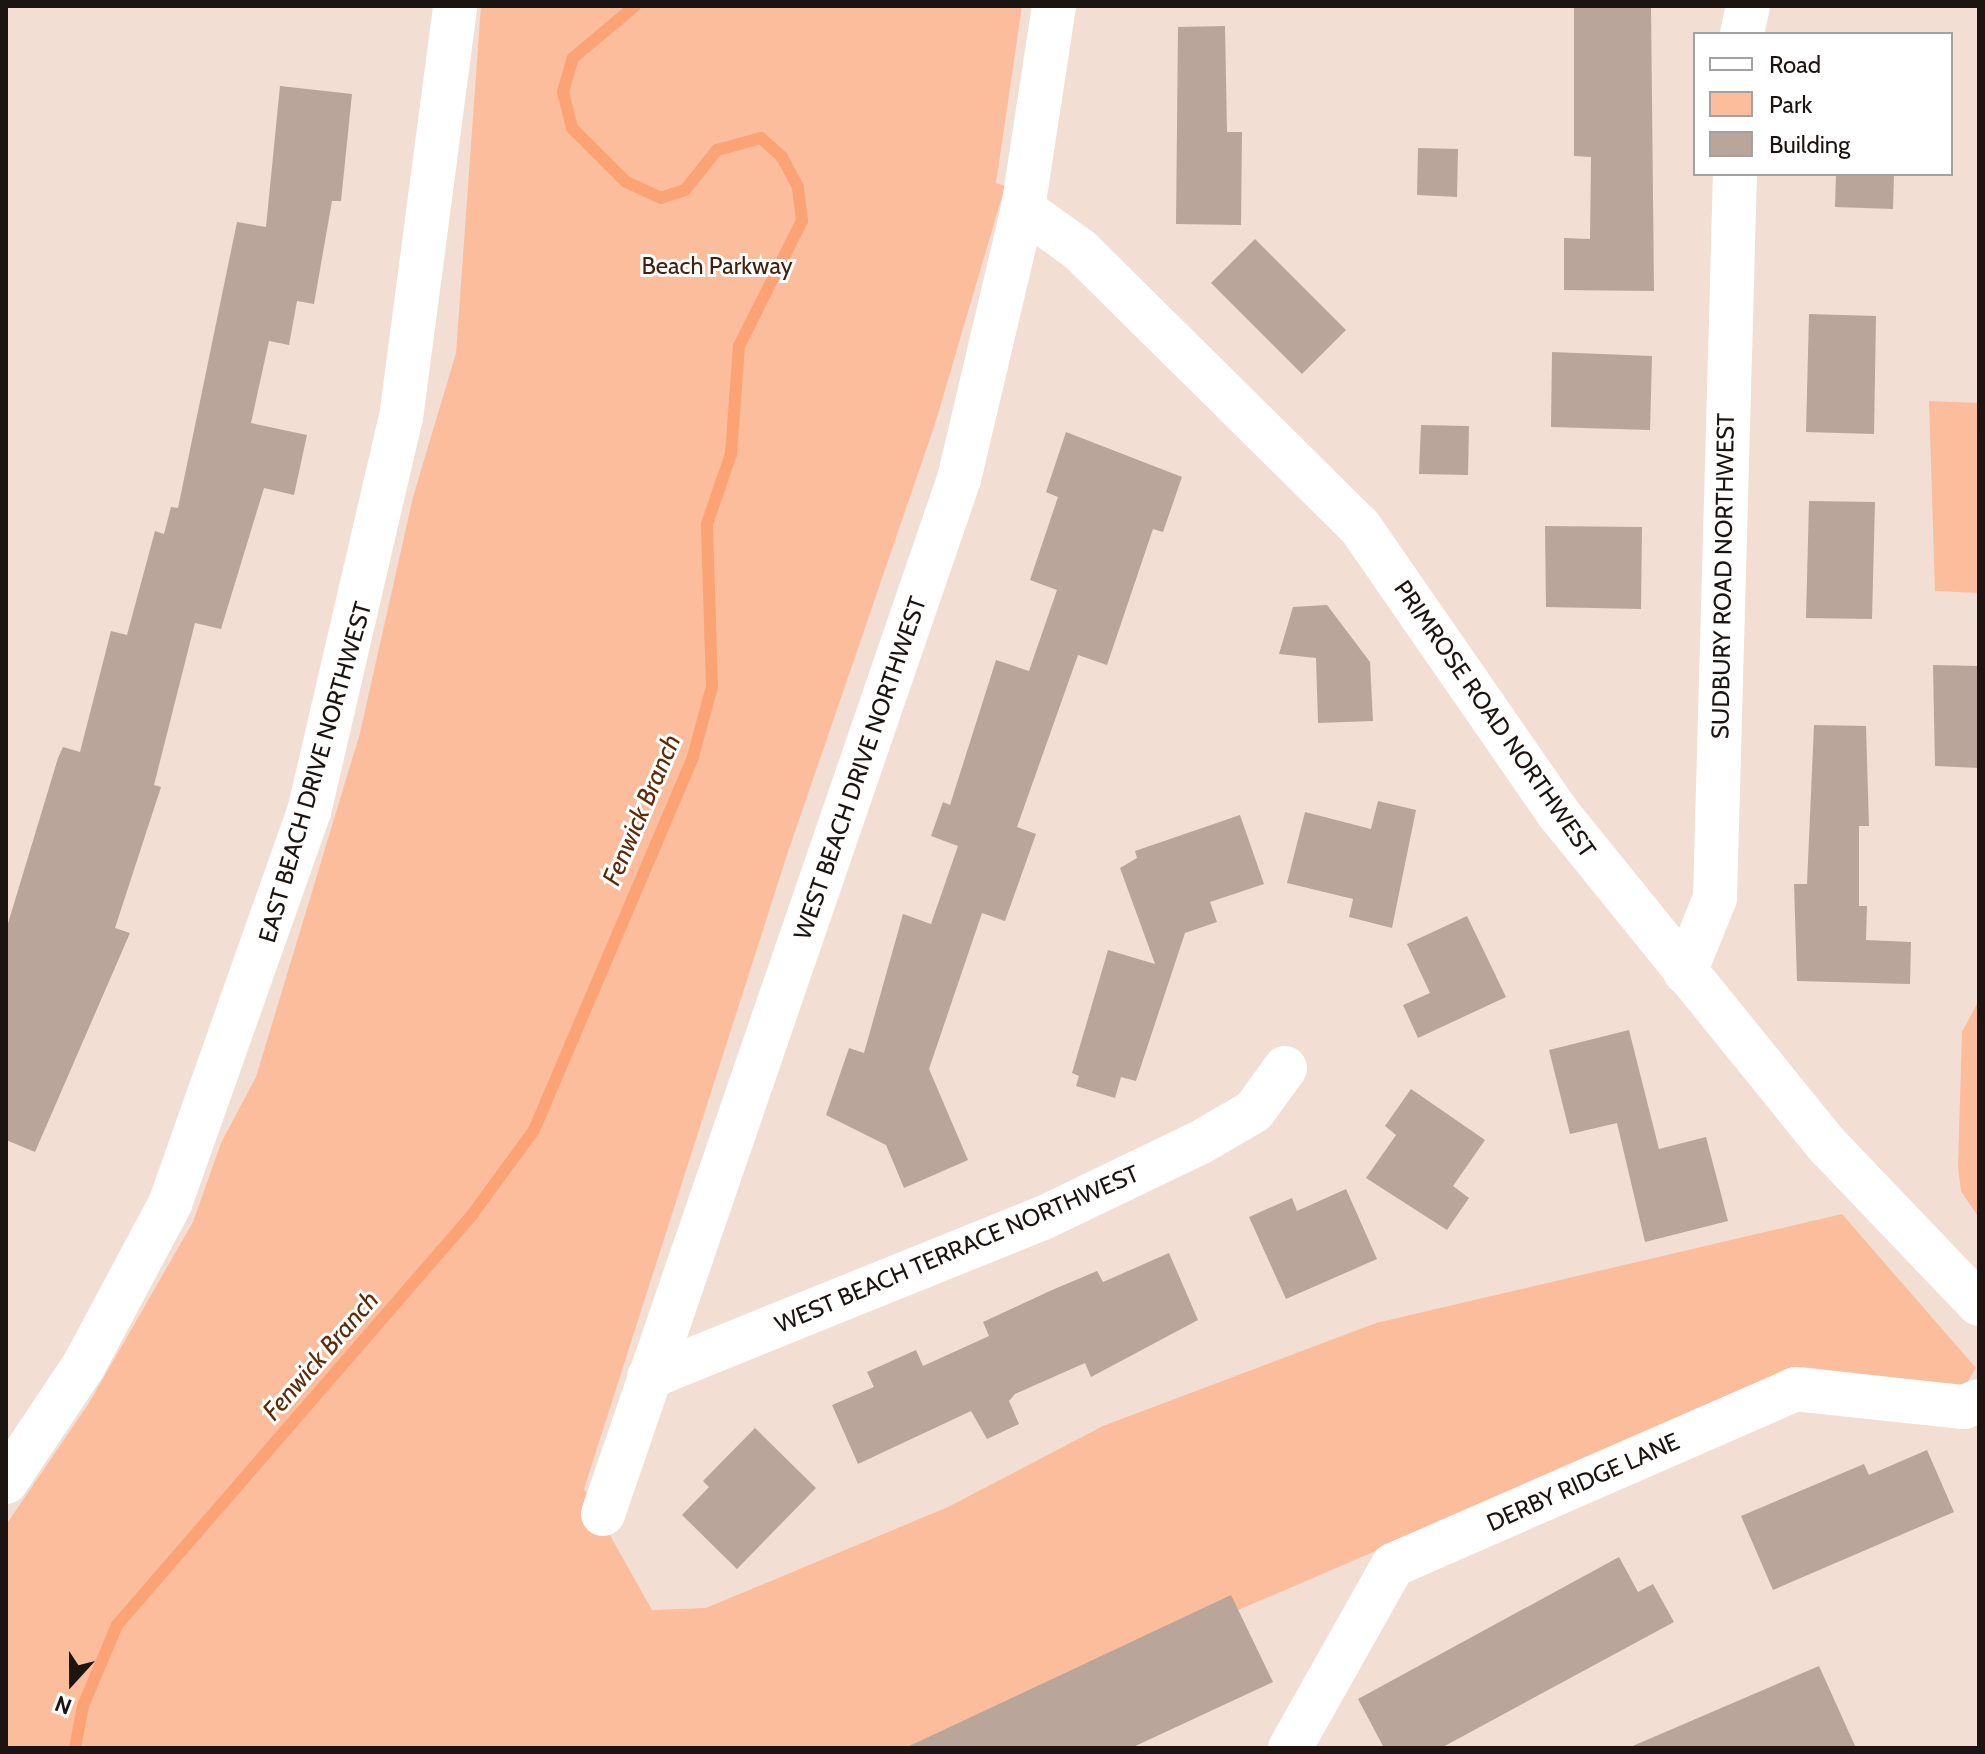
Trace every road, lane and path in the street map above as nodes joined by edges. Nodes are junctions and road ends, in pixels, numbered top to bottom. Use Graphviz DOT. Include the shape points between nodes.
graph roads {
  1 [pos="455,6"];
  2 [pos="1054,6"];
  3 [pos="1748,6"];
  4 [pos="1742,32"];
  5 [pos="1735,176"];
  6 [pos="1023,209"];
  7 [pos="1685,972"];
  8 [pos="1285,1068"];
  9 [pos="1979,1304"];
  10 [pos="649,1377"];
  11 [pos="1979,1401"];
  12 [pos="6,1482"];
  13 [pos="603,1514"];
  14 [pos="1290,1748"];
  1 -- 12 [label="street, EAST BEACH DRIVE NORTHWEST" via="401,418 309,812 170,1204 84,1365"];
  2 -- 6 [label="street, WEST BEACH DRIVE NORTHWEST"];
  3 -- 4 [label="street"];
  5 -- 7 [label="street, SUDBURY ROAD NORTHWEST" via="1715,898"];
  6 -- 7 [label="street, PRIMROSE ROAD NORTHWEST" via="1080,250 1360,527 1558,813"];
  6 -- 10 [label="street, WEST BEACH DRIVE NORTHWEST" via="959,479"];
  7 -- 9 [label="street, PRIMROSE ROAD NORTHWEST" via="1827,1145"];
  8 -- 10 [label="street, WEST BEACH TERRACE NORTHWEST" via="1254,1111 1186,1149 1043,1218"];
  10 -- 13 [label="street, WEST BEACH DRIVE NORTHWEST"];
  11 -- 14 [label="street, DERBY RIDGE LANE" via="1964,1407 1795,1389 1393,1565"];
}
